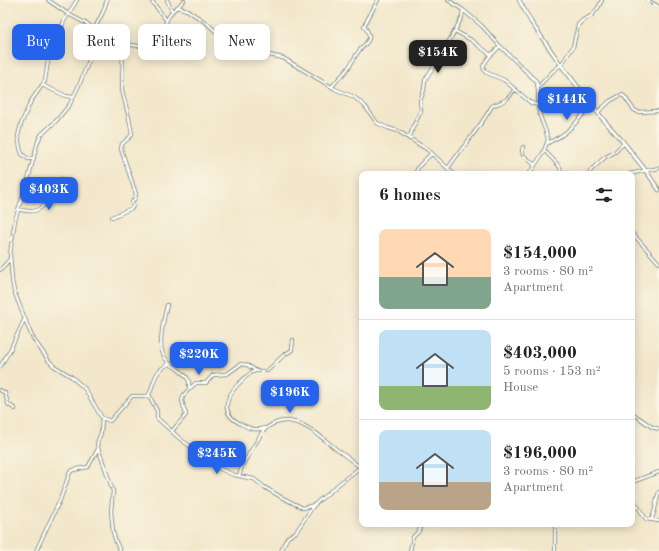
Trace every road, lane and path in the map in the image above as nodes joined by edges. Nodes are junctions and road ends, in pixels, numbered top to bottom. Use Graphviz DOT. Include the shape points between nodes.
graph roads {
  1 [pos="48,0"];
  2 [pos="78,0"];
  3 [pos="107,0"];
  4 [pos="151,0"];
  5 [pos="167,0"];
  6 [pos="184,0"];
  7 [pos="378,0"];
  8 [pos="448,0"];
  9 [pos="519,0"];
  10 [pos="602,0"];
  11 [pos="648,0"];
  12 [pos="178,7"];
  13 [pos="659,7"];
  14 [pos="463,10"];
  15 [pos="172,11"];
  16 [pos="68,14"];
  17 [pos="166,20"];
  18 [pos="87,24"];
  19 [pos="97,24"];
  20 [pos="455,31"];
  21 [pos="130,44"];
  22 [pos="500,46"];
  23 [pos="491,55"];
  24 [pos="89,60"];
  25 [pos="123,60"];
  26 [pos="561,65"];
  27 [pos="42,85"];
  28 [pos="332,87"];
  29 [pos="538,88"];
  30 [pos="514,90"];
  31 [pos="73,97"];
  32 [pos="592,104"];
  33 [pos="538,106"];
  34 [pos="659,111"];
  35 [pos="598,112"];
  36 [pos="408,139"];
  37 [pos="547,143"];
  38 [pos="624,143"];
  39 [pos="524,147"];
  40 [pos="544,150"];
  41 [pos="432,153"];
  42 [pos="34,158"];
  43 [pos="535,165"];
  44 [pos="448,168"];
  45 [pos="659,168"];
  46 [pos="416,171"];
  47 [pos="451,171"];
  48 [pos="531,171"];
  49 [pos="561,171"];
  50 [pos="590,171"];
  51 [pos="646,171"];
  52 [pos="635,173"];
  53 [pos="60,179"];
  54 [pos="659,190"];
  55 [pos="18,209"];
  56 [pos="112,217"];
  57 [pos="635,237"];
  58 [pos="10,258"];
  59 [pos="659,263"];
  60 [pos="0,270"];
  61 [pos="167,305"];
  62 [pos="25,318"];
  63 [pos="293,340"];
  64 [pos="170,364"];
  65 [pos="0,367"];
  66 [pos="256,371"];
  67 [pos="189,389"];
  68 [pos="0,390"];
  69 [pos="149,395"];
  70 [pos="15,409"];
  71 [pos="635,415"];
  72 [pos="102,418"];
  73 [pos="267,428"];
  74 [pos="659,428"];
  75 [pos="172,431"];
  76 [pos="98,448"];
  77 [pos="359,466"];
  78 [pos="359,469"];
  79 [pos="659,472"];
  80 [pos="239,476"];
  81 [pos="635,481"];
  82 [pos="659,492"];
  83 [pos="635,502"];
  84 [pos="314,505"];
  85 [pos="651,520"];
  86 [pos="659,521"];
  87 [pos="421,527"];
  88 [pos="555,527"];
  89 [pos="282,550"];
  90 [pos="36,551"];
  91 [pos="120,551"];
  92 [pos="410,551"];
  93 [pos="555,551"];
  1 -- 16 [label="street"];
  2 -- 16 [label="street"];
  3 -- 19 [label="street"];
  4 -- 17 [label="street"];
  5 -- 15 [label="street"];
  6 -- 12 [label="street"];
  7 -- 28 [label="street" via="364,26 369,34 368,39"];
  8 -- 14 [label="street"];
  9 -- 26 [label="street"];
  10 -- 26 [label="street" via="594,13 578,25 572,47"];
  11 -- 13 [label="street"];
  12 -- 15 [label="street"];
  12 -- 28 [label="street" via="187,10 228,38 283,58"];
  14 -- 20 [label="street"];
  14 -- 22 [label="street"];
  15 -- 17 [label="street"];
  16 -- 18 [label="street"];
  16 -- 27 [label="street" via="51,52 46,78"];
  17 -- 21 [label="street" via="154,44"];
  20 -- 23 [label="street"];
  20 -- 36 [label="street" via="425,80 420,101 421,111"];
  22 -- 23 [label="street"];
  22 -- 29 [label="street" via="536,81"];
  23 -- 30 [label="street" via="483,66 486,72 504,80"];
  24 -- 31 [label="street"];
  25 -- 56 [label="street" via="122,90 132,134 122,144 121,149 136,194 132,208"];
  26 -- 29 [label="street"];
  26 -- 32 [label="street"];
  27 -- 31 [label="street"];
  27 -- 42 [label="street" via="31,101 18,133 22,154 28,159"];
  28 -- 36 [label="street" via="358,100 377,123 398,131"];
  29 -- 33 [label="street"];
  30 -- 33 [label="street"];
  30 -- 44 [label="street" via="508,98 492,106"];
  31 -- 42 [label="street" via="63,113 41,135"];
  32 -- 35 [label="street"];
  32 -- 37 [label="street" via="573,126 559,138"];
  33 -- 37 [label="street" via="548,136"];
  34 -- 35 [label="street" via="638,112 622,95"];
  35 -- 38 [label="street"];
  36 -- 41 [label="street"];
  37 -- 40 [label="street"];
  38 -- 50 [label="street"];
  38 -- 51 [label="street"];
  39 -- 43 [label="street" via="523,155"];
  40 -- 43 [label="street"];
  40 -- 49 [label="street"];
  41 -- 44 [label="street"];
  41 -- 46 [label="street"];
  42 -- 55 [label="street"];
  43 -- 48 [label="street"];
  44 -- 47 [label="street"];
  45 -- 51 [label="street"];
  51 -- 52 [label="street"];
  51 -- 54 [label="street"];
  53 -- 55 [label="street" via="42,208 33,211"];
  55 -- 58 [label="street"];
  57 -- 59 [label="street"];
  58 -- 60 [label="street"];
  58 -- 62 [label="street" via="14,291"];
  61 -- 64 [label="street" via="161,344 163,355"];
  62 -- 65 [label="street"];
  62 -- 72 [label="street" via="34,340 49,361 85,389"];
  63 -- 66 [label="street" via="292,350 267,371"];
  64 -- 67 [label="street" via="188,377"];
  64 -- 69 [label="street" via="157,372"];
  66 -- 67 [label="street" via="241,364 227,374 213,375 206,382 196,383"];
  66 -- 73 [label="street" via="234,389 226,407 232,418 244,426 255,430"];
  67 -- 75 [label="street" via="182,399 185,417"];
  68 -- 70 [label="street" via="5,393 8,404"];
  69 -- 72 [label="street" via="132,396 110,421"];
  69 -- 75 [label="street" via="157,411 157,418"];
  71 -- 74 [label="street" via="652,427"];
  72 -- 76 [label="street"];
  73 -- 77 [label="street" via="280,421 297,423 323,437"];
  73 -- 80 [label="street" via="243,464"];
  75 -- 80 [label="street" via="220,469"];
  76 -- 90 [label="street" via="88,467 70,472"];
  76 -- 91 [label="street" via="112,486 113,532"];
  78 -- 84 [label="street"];
  79 -- 81 [label="street"];
  80 -- 84 [label="street" via="254,479 280,497 303,508"];
  82 -- 85 [label="street" via="656,510"];
  83 -- 85 [label="street" via="646,519"];
  84 -- 89 [label="street" via="296,532 288,537"];
  85 -- 86 [label="street"];
  87 -- 92 [label="street" via="413,537"];
  88 -- 93 [label="street"];
}
